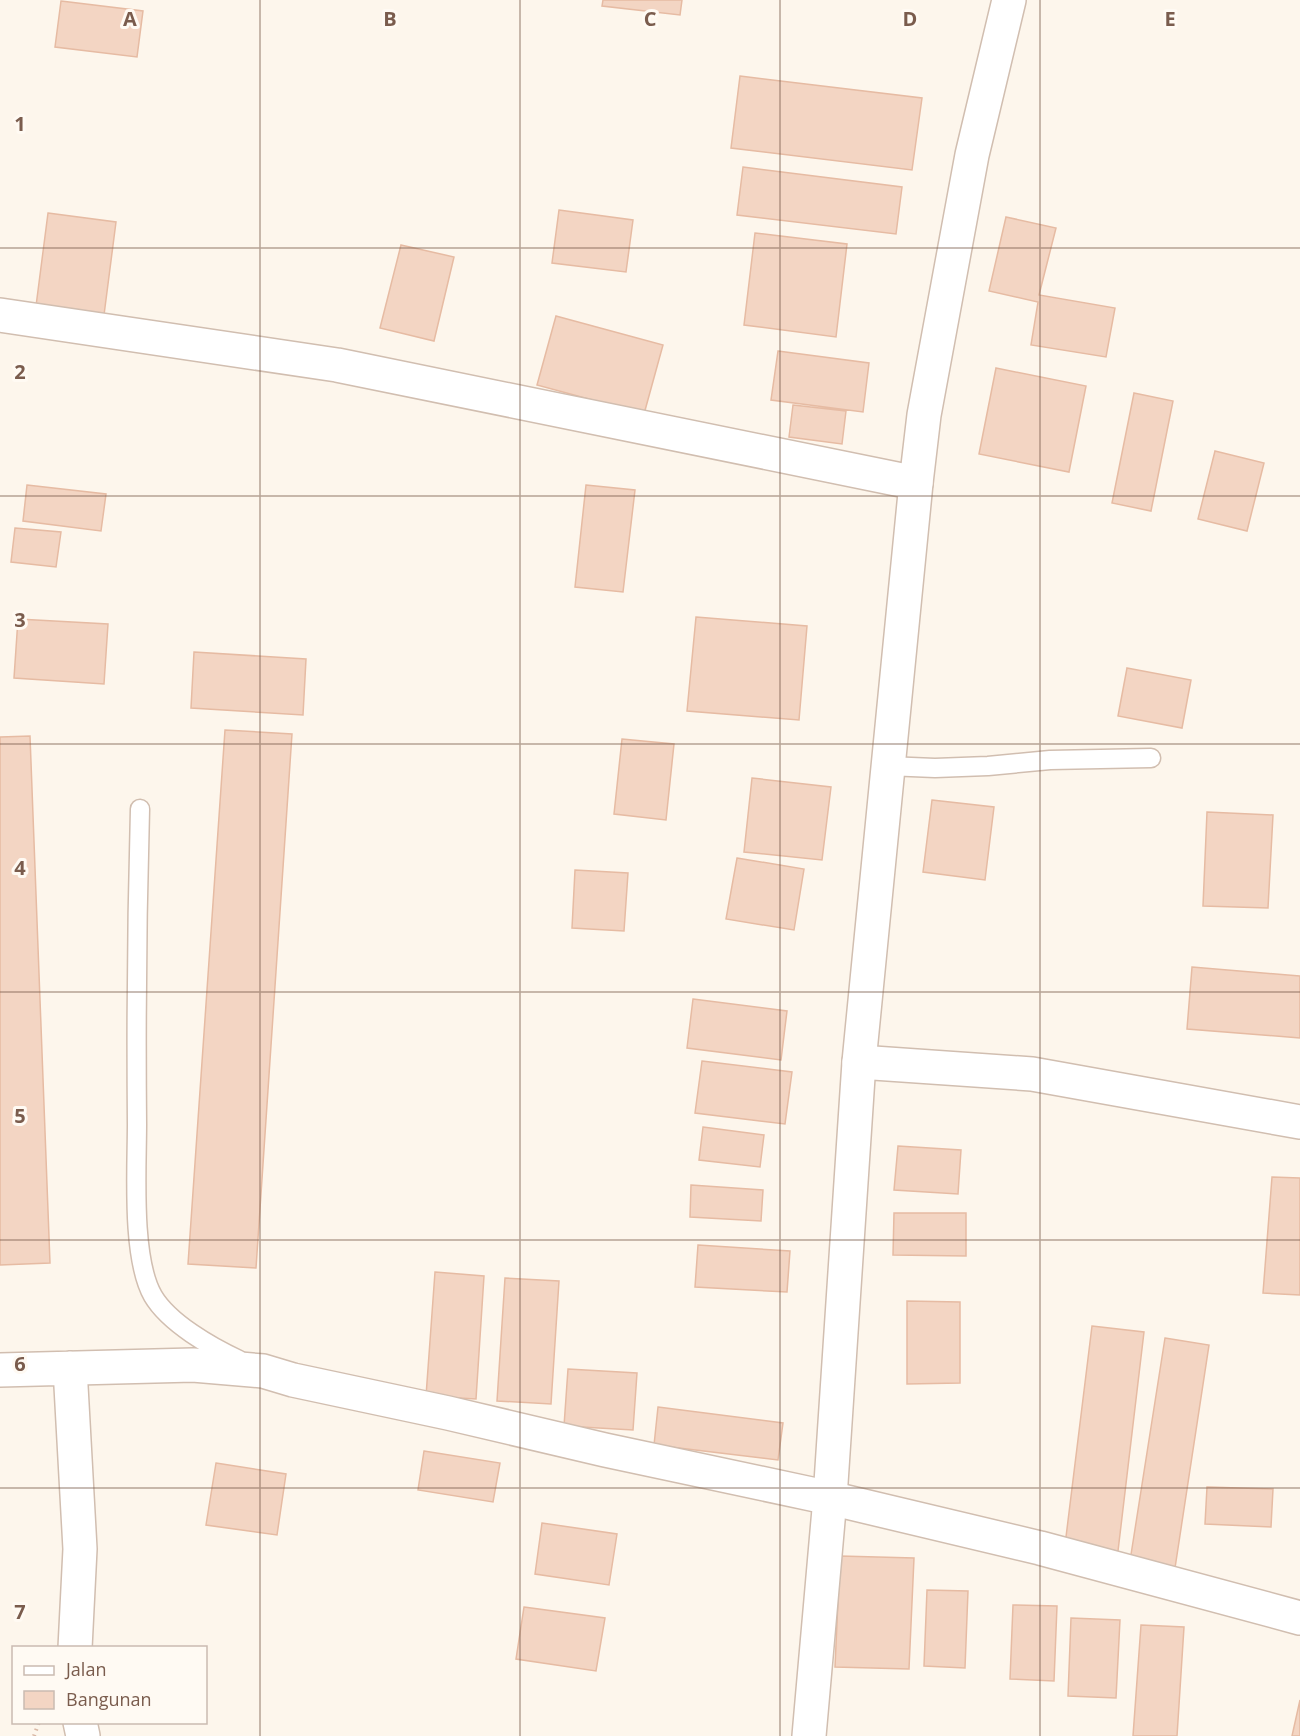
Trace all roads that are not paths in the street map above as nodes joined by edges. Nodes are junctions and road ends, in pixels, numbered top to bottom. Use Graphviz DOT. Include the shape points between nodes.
graph roads {
  1 [pos="1009,0"];
  2 [pos="0,315"];
  3 [pos="916,483"];
  4 [pos="1151,758"];
  5 [pos="887,766"];
  6 [pos="140,809"];
  7 [pos="859,1062"];
  8 [pos="1300,1122"];
  9 [pos="70,1368"];
  10 [pos="0,1370"];
  11 [pos="264,1371"];
  12 [pos="830,1498"];
  13 [pos="1300,1618"];
  14 [pos="75,1646"];
  15 [pos="809,1736"];
  1 -- 3 [label="street" via="972,155 924,415"];
  2 -- 3 [label="street" via="337,365"];
  3 -- 5 [label="street"];
  4 -- 5 [label="lane" via="935,768"];
  5 -- 7 [label="street"];
  6 -- 11 [label="lane" via="136,1198 142,1267 152,1296 189,1332 220,1352"];
  7 -- 8 [label="street" via="1032,1074"];
  7 -- 12 [label="street"];
  9 -- 10 [label="street"];
  9 -- 11 [label="street" via="193,1365"];
  9 -- 14 [label="street" via="81,1549"];
  11 -- 12 [label="street"];
  12 -- 13 [label="street" via="1040,1548"];
  12 -- 15 [label="street"];
}
